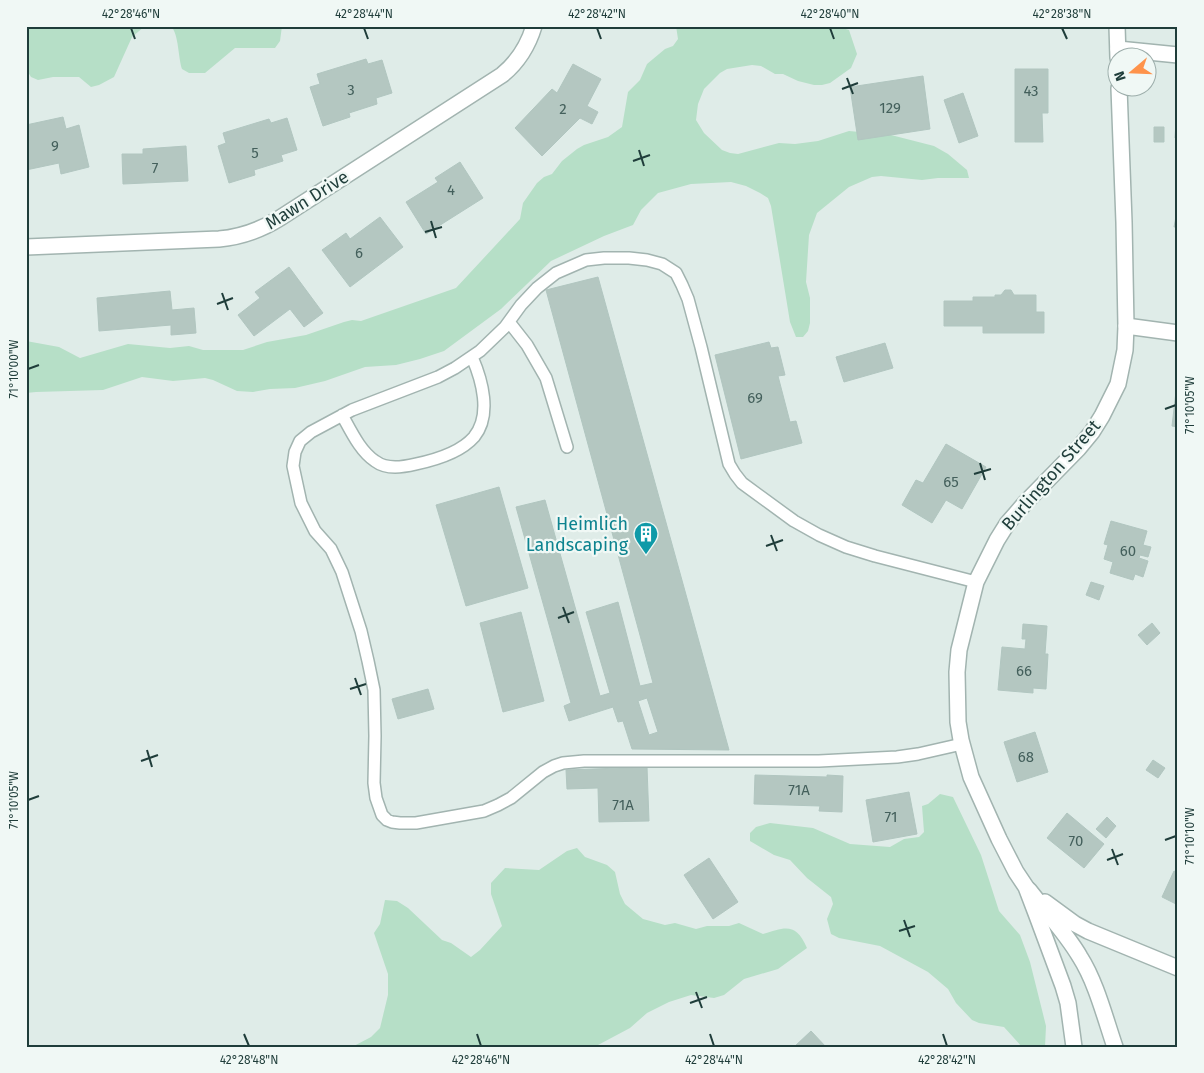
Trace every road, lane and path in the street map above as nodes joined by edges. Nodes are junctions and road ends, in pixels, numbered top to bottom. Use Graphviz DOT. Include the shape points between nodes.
graph roads {
  1 [pos="534,26"];
  2 [pos="1117,26"];
  3 [pos="1118,48"];
  4 [pos="1156,54"];
  5 [pos="1178,55"];
  6 [pos="1119,98"];
  7 [pos="26,247"];
  8 [pos="509,322"];
  9 [pos="1126,326"];
  10 [pos="1178,334"];
  11 [pos="472,357"];
  12 [pos="342,415"];
  13 [pos="567,447"];
  14 [pos="976,582"];
  15 [pos="962,744"];
  16 [pos="1026,887"];
  17 [pos="1178,968"];
  18 [pos="1074,1047"];
  19 [pos="1115,1047"];
  1 -- 7 [label="street, Mawn Drive" via="522,53 502,75 261,228 219,239"];
  2 -- 3 [label="street"];
  4 -- 5 [label="street"];
  6 -- 9 [label="street, Burlington Street"];
  8 -- 11 [label="lane"];
  8 -- 13 [label="lane" via="546,378"];
  8 -- 14 [label="lane" via="521,305 556,272 586,260 629,258 662,264 676,272 688,299 729,464 742,482 794,521 846,547"];
  9 -- 10 [label="street"];
  9 -- 14 [label="street, Burlington Street" via="1120,376 1102,416 1078,449 1007,524"];
  11 -- 12 [label="lane" via="438,377"];
  11 -- 12 [label="lane" via="481,383 484,413 474,436 447,455 405,466 382,465 366,453"];
  12 -- 15 [label="lane" via="300,441 294,452 294,466 301,503 315,531 331,549 338,564 360,630 374,690 376,798 387,820 416,823 484,811 511,798 543,772 563,763 819,761 897,757"];
  14 -- 15 [label="street, Burlington Street" via="959,650 957,672"];
  15 -- 16 [label="street, Burlington Street" via="978,796"];
  16 -- 17 [label="street" via="1088,931"];
  16 -- 18 [label="street, Burlington Street" via="1063,986"];
  16 -- 19 [label="street" via="1080,957 1092,980"];
}
